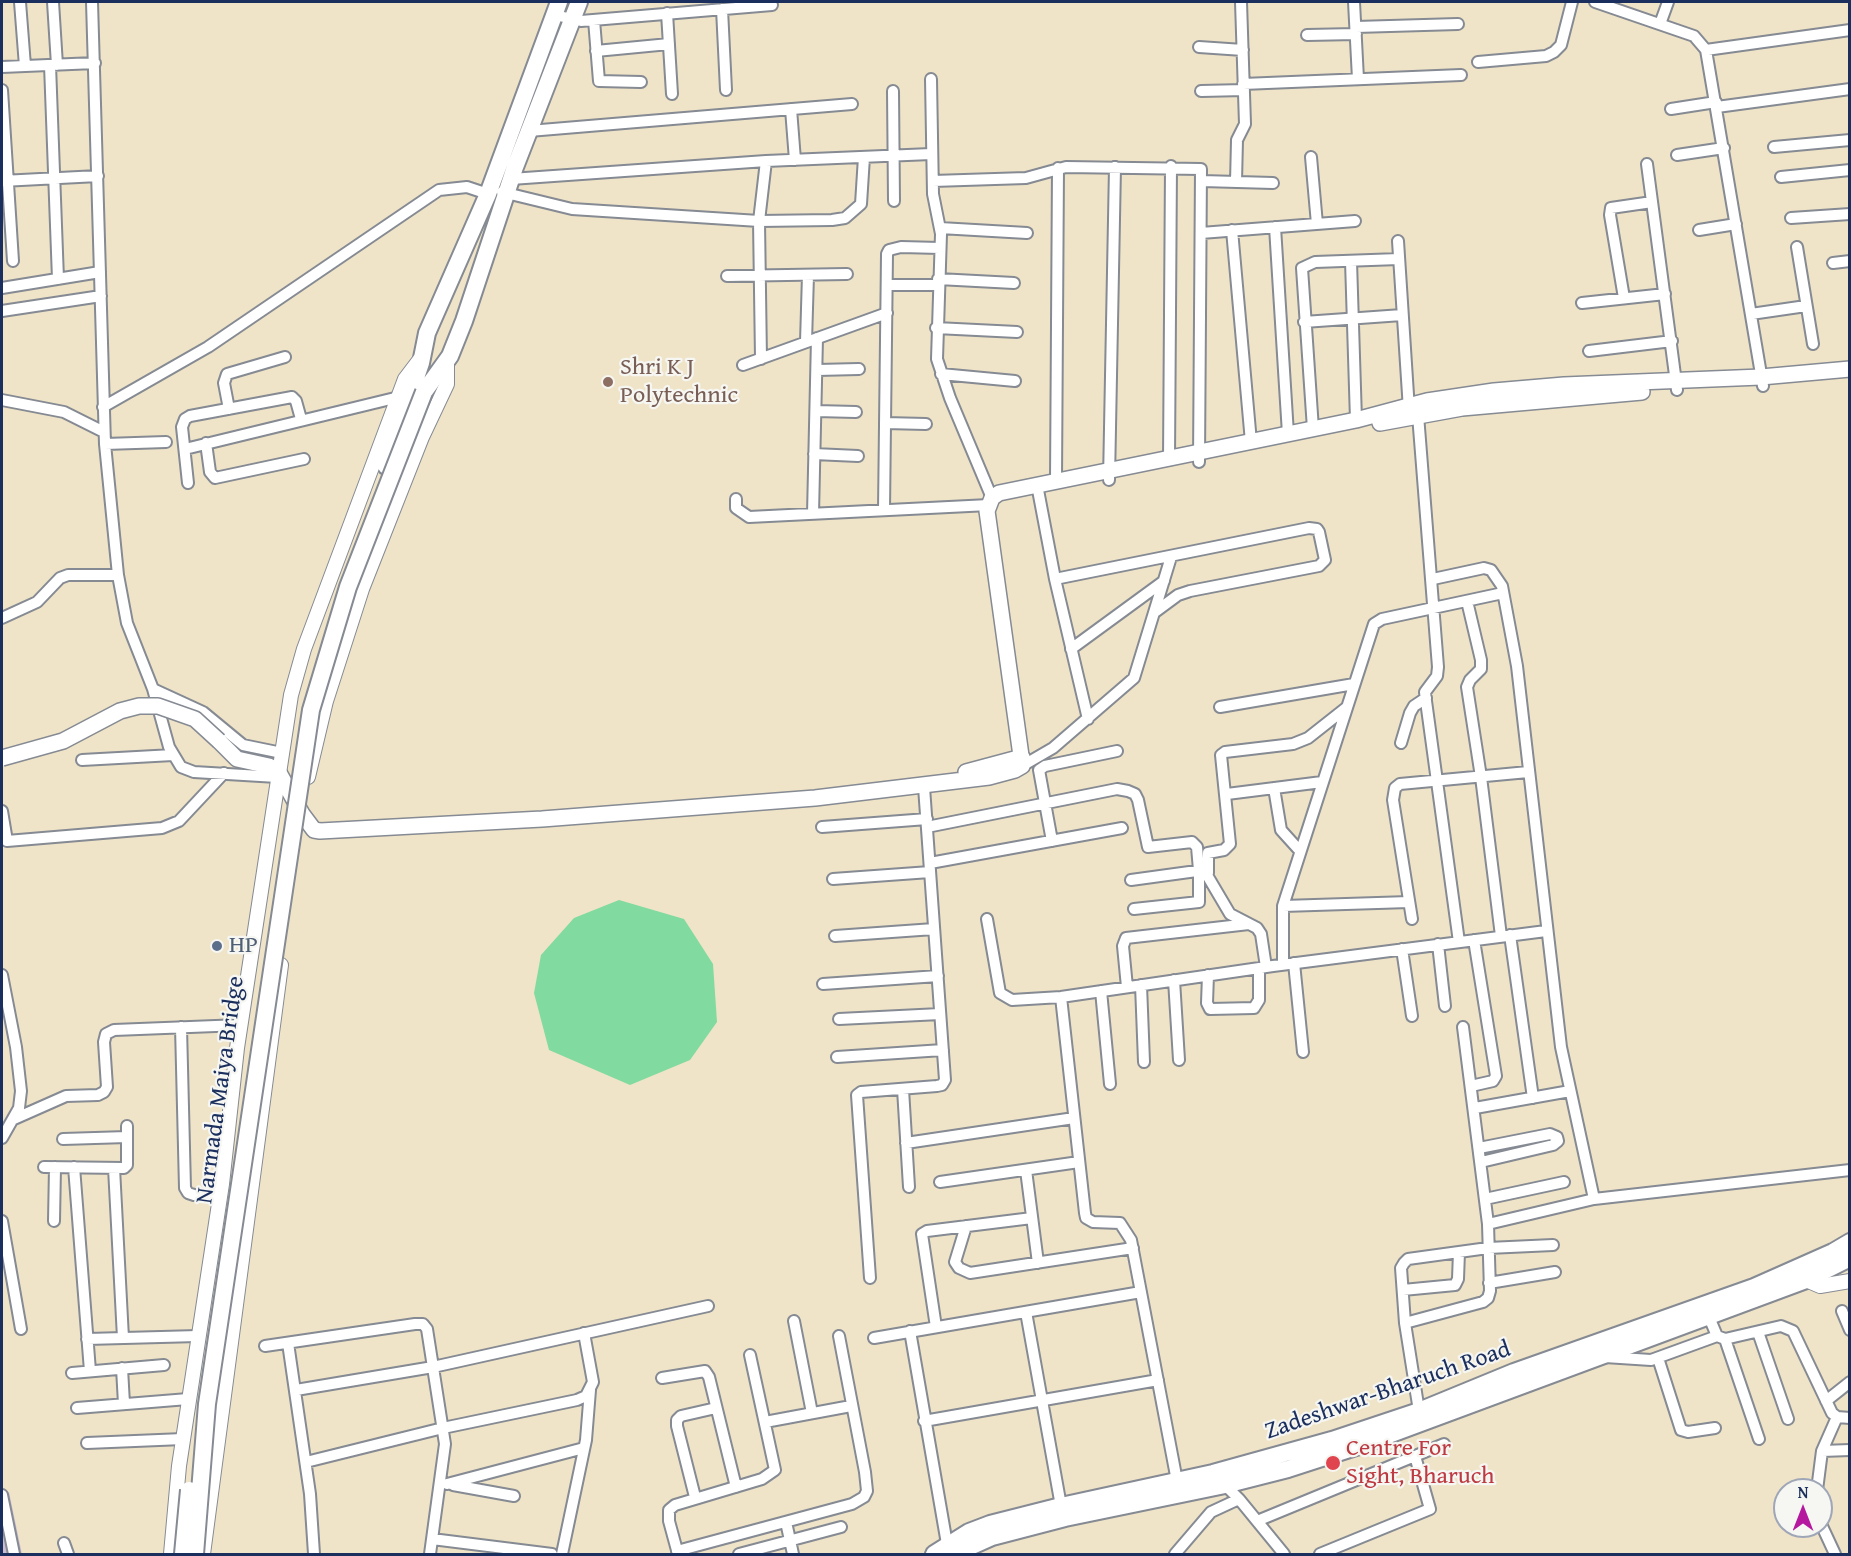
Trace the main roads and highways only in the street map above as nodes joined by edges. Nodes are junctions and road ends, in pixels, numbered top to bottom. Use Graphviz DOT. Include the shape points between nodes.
graph roads {
  1 [pos="579,2"];
  2 [pos="557,8"];
  3 [pos="499,189"];
  4 [pos="1850,369"];
  5 [pos="1850,378"];
  6 [pos="1762,381"];
  7 [pos="419,389"];
  8 [pos="1412,412"];
  9 [pos="1198,458"];
  10 [pos="1109,476"];
  11 [pos="1009,489"];
  12 [pos="2,758"];
  13 [pos="1022,762"];
  14 [pos="304,816"];
  15 [pos="1850,1242"];
  16 [pos="1850,1258"];
  17 [pos="1219,1479"];
  18 [pos="945,1551"];
  19 [pos="183,1554"];
  20 [pos="195,1554"];
  1 -- 3 [label="main road" via="529,131"];
  2 -- 3 [label="main road"];
  3 -- 7 [label="main road" via="427,333"];
  3 -- 7 [label="main road" via="464,321 447,360"];
  4 -- 6 [label="main road"];
  5 -- 6 [label="main road"];
  6 -- 8 [label="main road" via="1505,390"];
  7 -- 19 [label="main road, Narmada Maiya Bridge, bridge" via="337,596 307,691 199,1384"];
  7 -- 20 [label="main road, bridge" via="348,587 311,710 207,1404"];
  8 -- 9 [label="main road" via="1288,434"];
  8 -- 9 [label="main road" via="1259,451"];
  9 -- 10 [label="main road"];
  9 -- 10 [label="main road" via="1168,460"];
  10 -- 11 [label="main road"];
  10 -- 11 [label="main road" via="1082,486"];
  11 -- 13 [label="main road" via="990,501"];
  12 -- 14 [label="main road, bridge" via="63,741 120,711 158,706 195,719 237,759 269,766"];
  13 -- 14 [label="main road" via="924,779 541,812"];
  13 -- 14 [label="main road" via="989,777 924,787 542,819 320,831 314,830"];
  15 -- 17 [label="main road, Zadeshwar-Bharuch Road" via="1754,1287 1514,1372 1419,1411"];
  16 -- 17 [label="main road, Zadeshwar-Bharuch Road" via="1806,1280 1356,1448 1288,1469"];
  17 -- 18 [label="main road, Zadeshwar-Bharuch Road"];
  17 -- 18 [label="main road, Zadeshwar-Bharuch Road" via="1177,1481 990,1524"];
}
